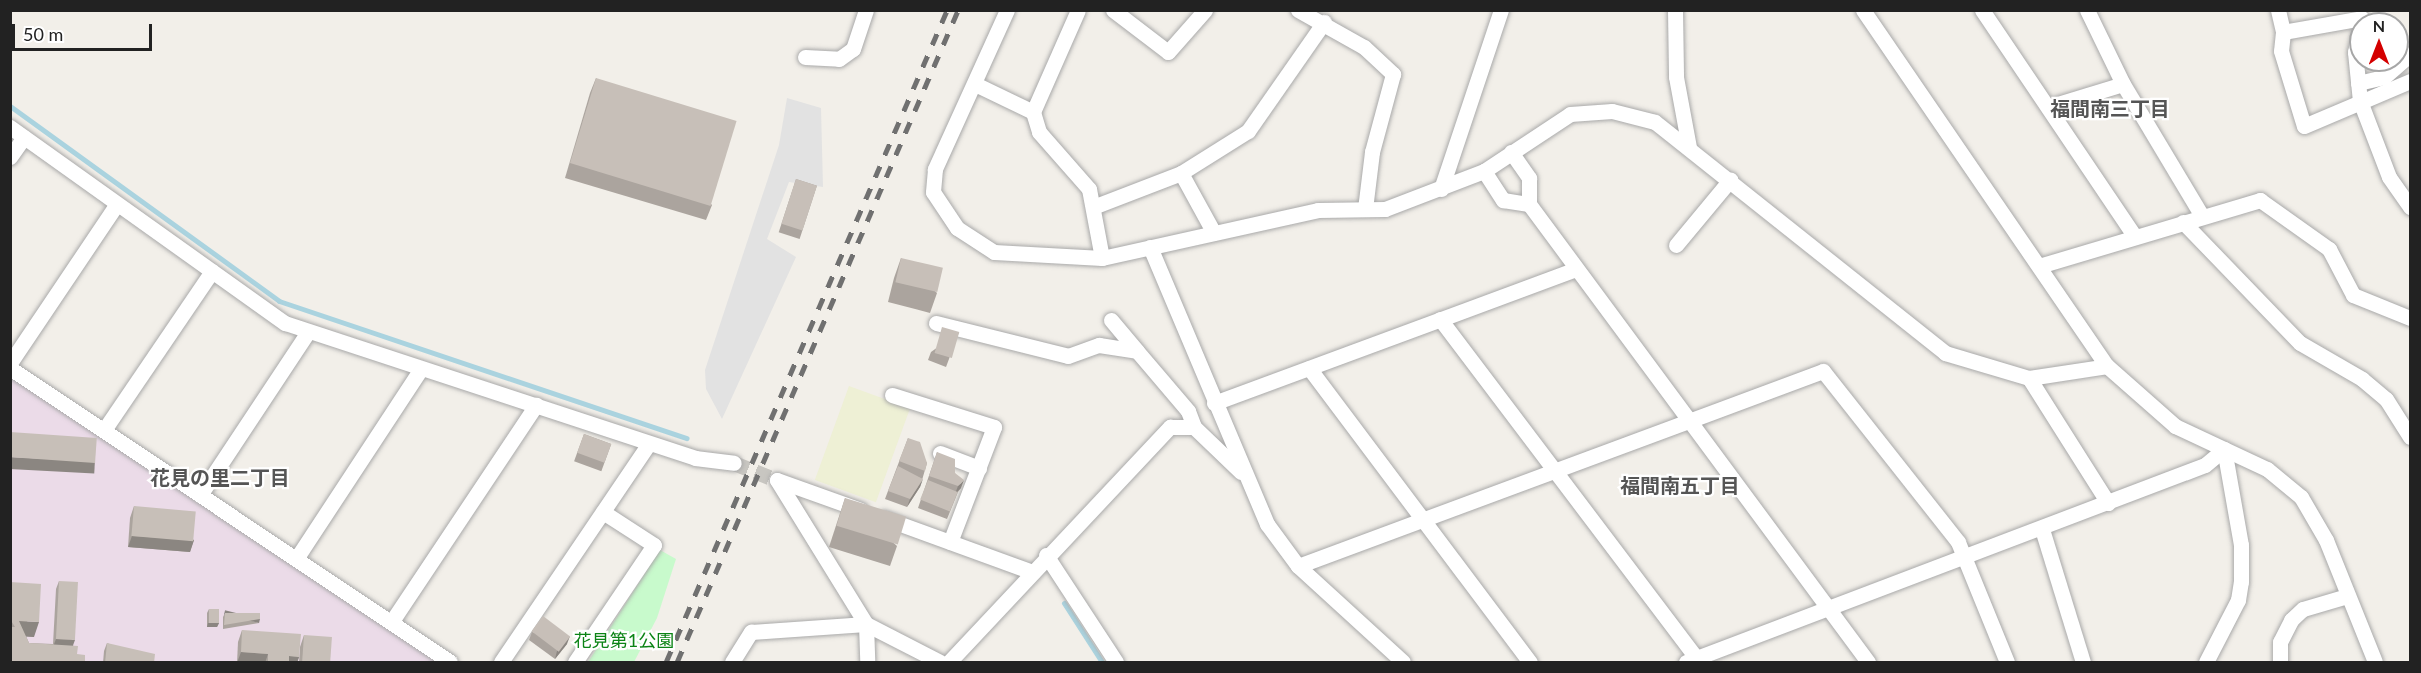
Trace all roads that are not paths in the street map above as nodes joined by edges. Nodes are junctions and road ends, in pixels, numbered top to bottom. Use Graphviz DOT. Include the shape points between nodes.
graph roads {
  1 [pos="866,10"];
  2 [pos="1007,10"];
  3 [pos="1078,10"];
  4 [pos="1113,10"];
  5 [pos="1204,10"];
  6 [pos="1298,10"];
  7 [pos="1501,10"];
  8 [pos="1675,10"];
  9 [pos="1863,10"];
  10 [pos="1982,10"];
  11 [pos="2087,10"];
  12 [pos="2278,10"];
  13 [pos="2349,21"];
  14 [pos="1324,22"];
  15 [pos="2283,32"];
  16 [pos="2410,54"];
  17 [pos="805,57"];
  18 [pos="2357,72"];
  19 [pos="2410,81"];
  20 [pos="2358,83"];
  21 [pos="975,84"];
  22 [pos="2124,84"];
  23 [pos="2360,101"];
  24 [pos="2048,107"];
  25 [pos="1033,112"];
  26 [pos="10,127"];
  27 [pos="24,137"];
  28 [pos="1689,147"];
  29 [pos="1511,152"];
  30 [pos="10,157"];
  31 [pos="1484,171"];
  32 [pos="1181,173"];
  33 [pos="1730,180"];
  34 [pos="1441,189"];
  35 [pos="1529,204"];
  36 [pos="2410,204"];
  37 [pos="115,207"];
  38 [pos="1093,207"];
  39 [pos="1365,209"];
  40 [pos="2202,216"];
  41 [pos="2183,222"];
  42 [pos="1214,233"];
  43 [pos="2134,236"];
  44 [pos="1676,245"];
  45 [pos="1150,247"];
  46 [pos="1102,258"];
  47 [pos="2039,266"];
  48 [pos="1576,269"];
  49 [pos="212,271"];
  50 [pos="2410,318"];
  51 [pos="1440,319"];
  52 [pos="1112,320"];
  53 [pos="936,323"];
  54 [pos="308,332"];
  55 [pos="1137,351"];
  56 [pos="10,363"];
  57 [pos="2107,366"];
  58 [pos="10,368"];
  59 [pos="1309,368"];
  60 [pos="420,369"];
  61 [pos="2029,378"];
  62 [pos="892,395"];
  63 [pos="1214,403"];
  64 [pos="536,405"];
  65 [pos="1689,420"];
  66 [pos="1194,427"];
  67 [pos="2408,427"];
  68 [pos="104,430"];
  69 [pos="650,443"];
  70 [pos="2224,449"];
  71 [pos="940,453"];
  72 [pos="734,463"];
  73 [pos="979,468"];
  74 [pos="1554,471"];
  75 [pos="1241,472"];
  76 [pos="200,495"];
  77 [pos="2108,503"];
  78 [pos="603,512"];
  79 [pos="1422,520"];
  80 [pos="2042,529"];
  81 [pos="950,542"];
  82 [pos="1046,555"];
  83 [pos="1966,558"];
  84 [pos="296,559"];
  85 [pos="1298,566"];
  86 [pos="1032,572"];
  87 [pos="2347,596"];
  88 [pos="1829,608"];
  89 [pos="392,621"];
  90 [pos="866,624"];
  91 [pos="1694,661"];
  92 [pos="450,663"];
  93 [pos="501,663"];
  94 [pos="575,663"];
  95 [pos="732,663"];
  96 [pos="867,663"];
  97 [pos="940,663"];
  98 [pos="949,663"];
  99 [pos="1116,663"];
  100 [pos="1402,663"];
  101 [pos="1530,663"];
  102 [pos="1868,663"];
  103 [pos="2007,663"];
  104 [pos="2083,663"];
  105 [pos="2206,663"];
  106 [pos="2280,663"];
  107 [pos="2375,663"];
  1 -- 17 [label="street" via="853,49 839,59"];
  2 -- 21 [label="street"];
  3 -- 25 [label="street"];
  4 -- 5 [label="street" via="1168,52"];
  6 -- 14 [label="street"];
  7 -- 34 [label="street"];
  8 -- 28 [label="street" via="1676,77"];
  9 -- 47 [label="street"];
  10 -- 24 [label="street"];
  11 -- 22 [label="street"];
  12 -- 15 [label="street"];
  13 -- 15 [label="street"];
  14 -- 32 [label="street" via="1248,131"];
  14 -- 39 [label="street" via="1393,74 1372,152"];
  15 -- 23 [label="street" via="2281,51 2304,126"];
  16 -- 20 [label="street" via="2384,77"];
  18 -- 20 [label="street"];
  19 -- 23 [label="street"];
  20 -- 23 [label="street"];
  21 -- 25 [label="street"];
  21 -- 46 [label="street" via="935,169 936,204 975,243 994,252"];
  22 -- 24 [label="street"];
  22 -- 40 [label="street"];
  23 -- 36 [label="street" via="2389,177"];
  24 -- 43 [label="street"];
  25 -- 38 [label="street" via="1039,132 1089,189"];
  26 -- 27 [label="street"];
  27 -- 30 [label="street"];
  27 -- 37 [label="street"];
  28 -- 29 [label="street" via="1634,114 1585,111"];
  28 -- 33 [label="street"];
  29 -- 31 [label="street"];
  29 -- 35 [label="street" via="1529,178"];
  31 -- 34 [label="street"];
  31 -- 35 [label="street" via="1503,200"];
  32 -- 38 [label="street"];
  32 -- 42 [label="street"];
  33 -- 44 [label="street"];
  33 -- 61 [label="street" via="1945,353"];
  34 -- 39 [label="street" via="1402,205"];
  35 -- 48 [label="street"];
  37 -- 49 [label="street"];
  37 -- 56 [label="street"];
  38 -- 46 [label="street"];
  39 -- 42 [label="street" via="1318,210"];
  40 -- 41 [label="street"];
  40 -- 50 [label="street" via="2260,200 2329,249 2353,295"];
  41 -- 43 [label="street"];
  41 -- 67 [label="street" via="2300,344 2362,379"];
  42 -- 45 [label="street"];
  43 -- 47 [label="street"];
  45 -- 46 [label="street"];
  45 -- 63 [label="street"];
  47 -- 57 [label="street"];
  48 -- 51 [label="street"];
  48 -- 65 [label="street"];
  49 -- 54 [label="street" via="259,308"];
  49 -- 68 [label="street"];
  51 -- 59 [label="street"];
  51 -- 74 [label="street"];
  52 -- 55 [label="street"];
  53 -- 55 [label="street" via="1068,356 1098,345"];
  54 -- 60 [label="street"];
  54 -- 76 [label="street"];
  55 -- 66 [label="street" via="1188,411"];
  57 -- 61 [label="street"];
  57 -- 70 [label="street" via="2175,426"];
  58 -- 68 [label="street"];
  59 -- 63 [label="street"];
  59 -- 79 [label="street"];
  60 -- 64 [label="street"];
  60 -- 84 [label="street"];
  61 -- 77 [label="street"];
  62 -- 73 [label="street" via="994,427"];
  63 -- 75 [label="street"];
  64 -- 69 [label="street"];
  64 -- 89 [label="street"];
  65 -- 74 [label="street"];
  65 -- 83 [label="street" via="1823,371 1839,384"];
  65 -- 88 [label="street"];
  66 -- 75 [label="street"];
  66 -- 82 [label="street" via="1170,427"];
  68 -- 76 [label="street"];
  69 -- 72 [label="street"];
  69 -- 78 [label="street"];
  70 -- 77 [label="street" via="2205,465"];
  70 -- 87 [label="street" via="2267,469 2301,497 2326,540"];
  70 -- 105 [label="street" via="2241,545 2241,582 2238,600"];
  71 -- 73 [label="street"];
  73 -- 81 [label="street"];
  74 -- 79 [label="street"];
  74 -- 91 [label="street"];
  75 -- 85 [label="street" via="1267,524"];
  76 -- 84 [label="street"];
  77 -- 80 [label="street"];
  78 -- 93 [label="street"];
  78 -- 94 [label="street" via="654,545"];
  79 -- 85 [label="street"];
  79 -- 101 [label="street"];
  80 -- 83 [label="street"];
  80 -- 104 [label="street"];
  81 -- 86 [label="street"];
  81 -- 90 [label="street" via="777,480"];
  82 -- 86 [label="street"];
  82 -- 99 [label="street"];
  83 -- 88 [label="street"];
  83 -- 103 [label="street"];
  84 -- 89 [label="street"];
  85 -- 100 [label="street"];
  86 -- 98 [label="street"];
  87 -- 106 [label="street" via="2303,609 2291,620 2280,642"];
  87 -- 107 [label="street"];
  88 -- 91 [label="street"];
  88 -- 102 [label="street"];
  89 -- 92 [label="street"];
  90 -- 95 [label="street" via="751,632"];
  90 -- 96 [label="street"];
  90 -- 97 [label="street"];
}
